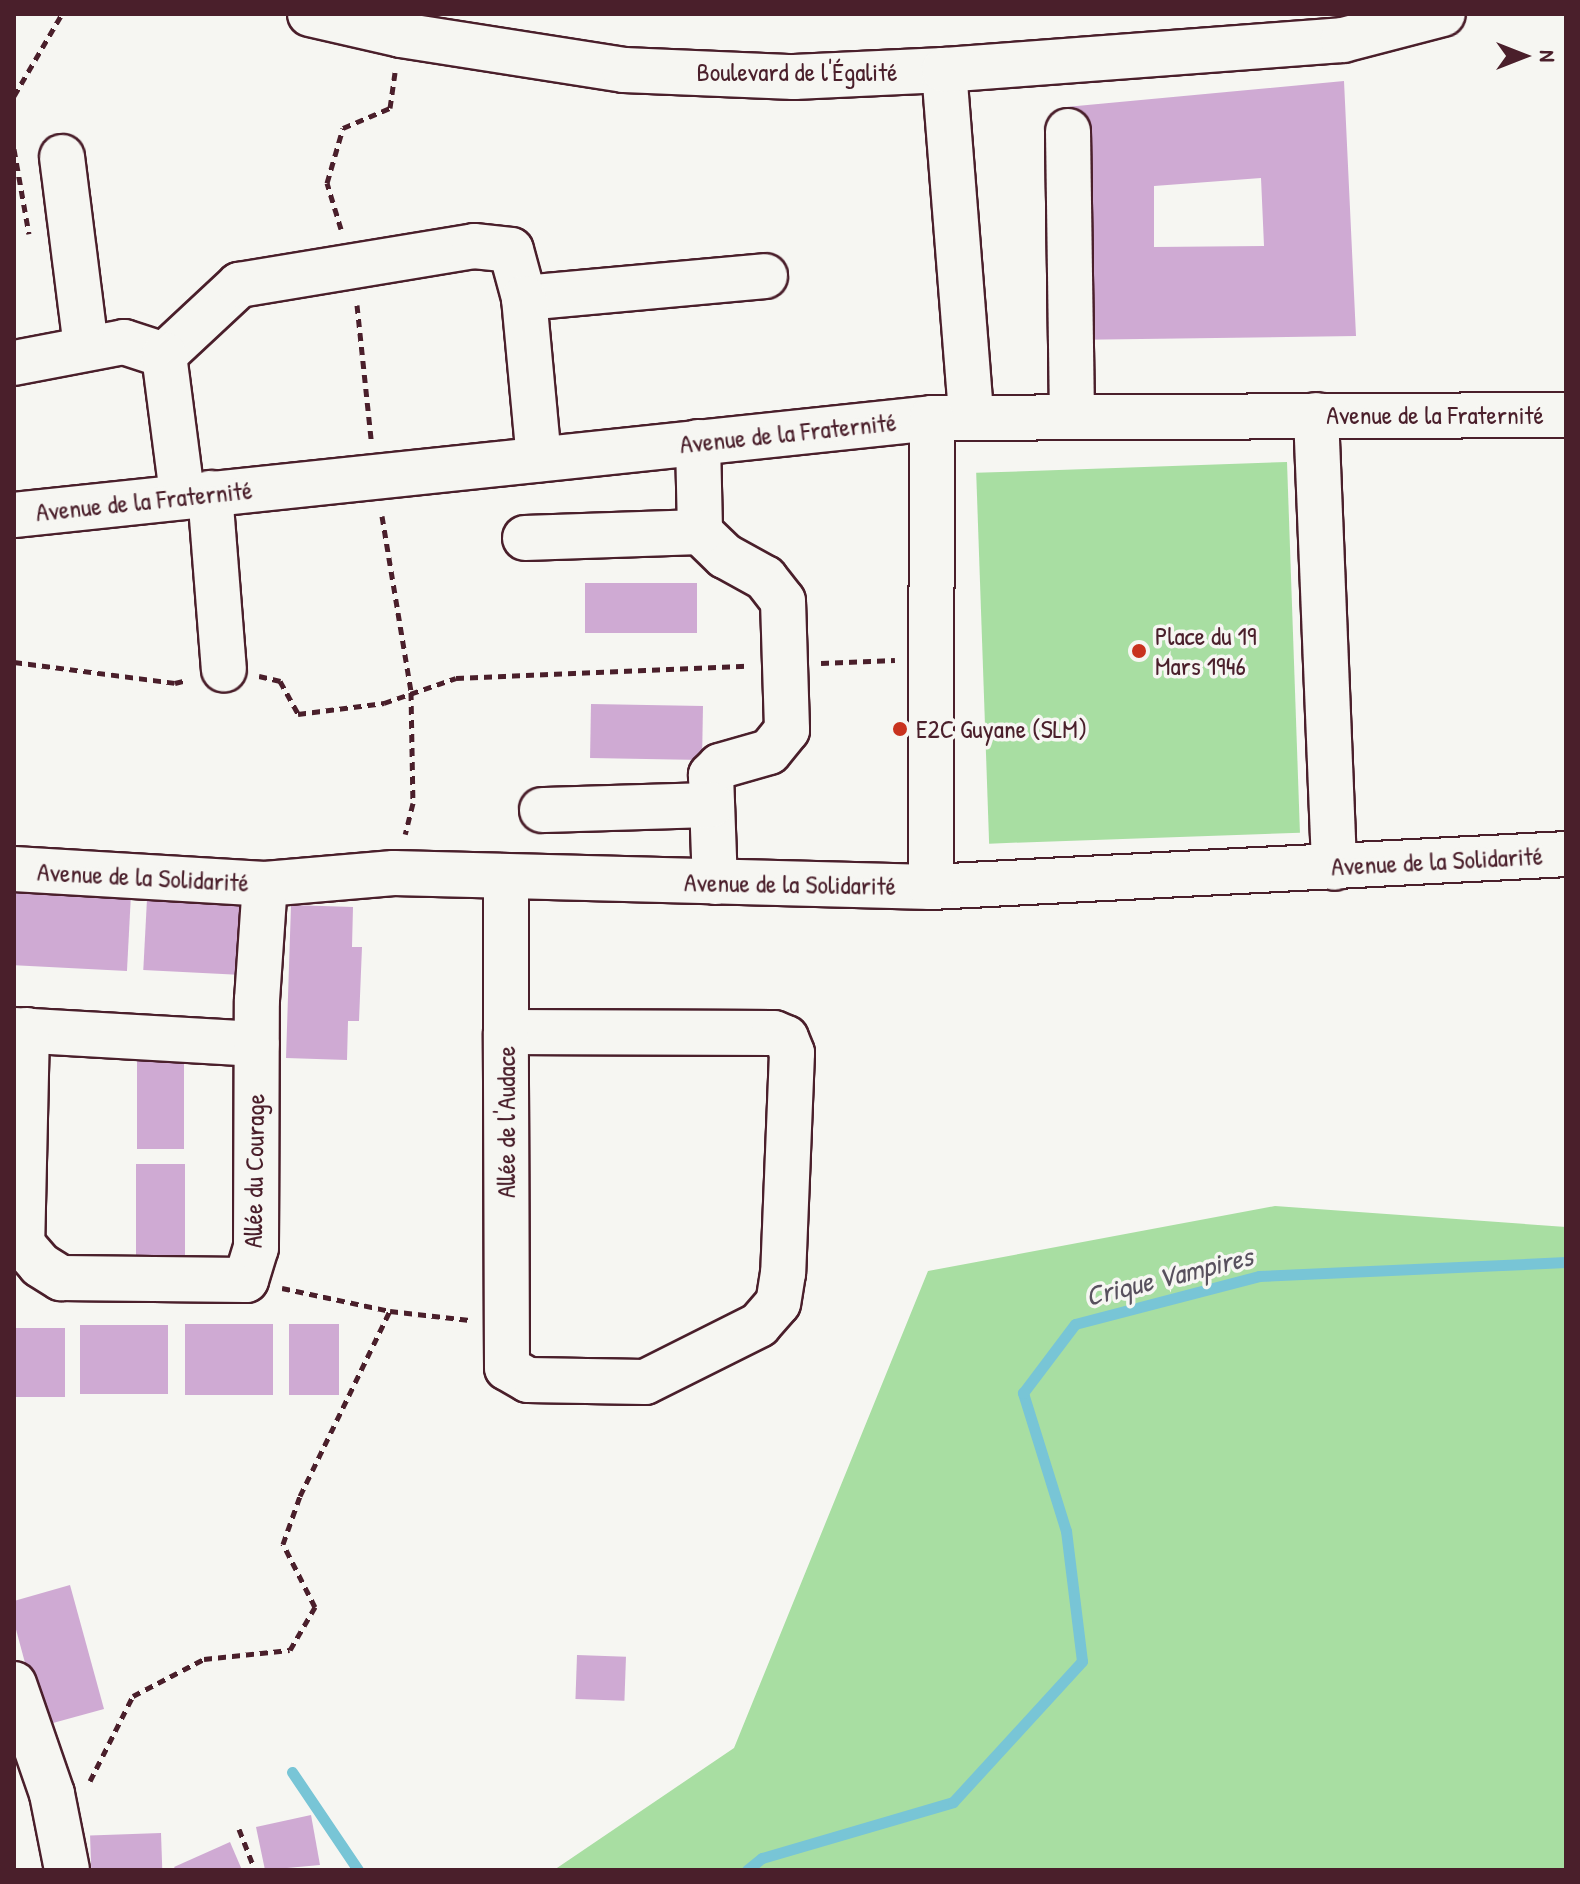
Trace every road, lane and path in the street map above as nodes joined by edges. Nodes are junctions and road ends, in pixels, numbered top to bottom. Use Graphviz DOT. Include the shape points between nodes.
graph roads {
  1 [pos="62,14"];
  2 [pos="310,14"];
  3 [pos="1443,14"];
  4 [pos="944,70"];
  5 [pos="14,96"];
  6 [pos="1068,131"];
  7 [pos="62,157"];
  8 [pos="765,276"];
  9 [pos="524,298"];
  10 [pos="86,347"];
  11 [pos="164,355"];
  12 [pos="14,363"];
  13 [pos="1316,415"];
  14 [pos="1566,415"];
  15 [pos="1072,416"];
  16 [pos="952,417"];
  17 [pos="698,442"];
  18 [pos="539,459"];
  19 [pos="196,494"];
  20 [pos="14,515"];
  21 [pos="700,532"];
  22 [pos="525,538"];
  23 [pos="931,659"];
  24 [pos="14,662"];
  25 [pos="785,664"];
  26 [pos="224,669"];
  27 [pos="712,805"];
  28 [pos="542,810"];
  29 [pos="1566,854"];
  30 [pos="1334,868"];
  31 [pos="14,869"];
  32 [pos="506,877"];
  33 [pos="715,882"];
  34 [pos="265,884"];
  35 [pos="931,887"];
  36 [pos="20,1030"];
  37 [pos="506,1032"];
  38 [pos="257,1044"];
  39 [pos="27,1270"];
  40 [pos="246,1280"];
  41 [pos="390,1311"];
  42 [pos="507,1324"];
  43 [pos="14,1684"];
  44 [pos="52,1794"];
  45 [pos="239,1829"];
  46 [pos="67,1870"];
  47 [pos="255,1870"];
  1 -- 5 [label="path"];
  2 -- 4 [label="street, Boulevard de l'Égalité" via="401,35 624,70 794,77"];
  3 -- 4 [label="street, Boulevard de l'Égalité" via="1343,40"];
  4 -- 16 [label="street"];
  6 -- 15 [label="street"];
  7 -- 10 [label="street"];
  8 -- 9 [label="street"];
  9 -- 11 [label="street" via="511,250 474,246 239,285"];
  9 -- 18 [label="street"];
  10 -- 11 [label="street" via="124,342"];
  10 -- 12 [label="street"];
  11 -- 19 [label="street"];
  13 -- 14 [label="street, Avenue de la Fraternité"];
  13 -- 15 [label="street, Avenue de la Fraternité"];
  13 -- 30 [label="street"];
  15 -- 16 [label="street, Avenue de la Fraternité"];
  16 -- 17 [label="street, Avenue de la Fraternité"];
  16 -- 23 [label="street"];
  17 -- 18 [label="street, Avenue de la Fraternité"];
  17 -- 21 [label="street"];
  18 -- 19 [label="street, Avenue de la Fraternité"];
  19 -- 20 [label="street, Avenue de la Fraternité"];
  19 -- 26 [label="street"];
  21 -- 22 [label="street"];
  21 -- 25 [label="street" via="725,556 765,578 783,601"];
  23 -- 25 [label="path"];
  23 -- 35 [label="street"];
  24 -- 26 [label="path" via="175,683"];
  25 -- 26 [label="path" via="456,678 384,703 298,714 280,681"];
  25 -- 27 [label="street" via="787,730 769,752 720,766 711,775"];
  27 -- 28 [label="street"];
  27 -- 33 [label="street"];
  29 -- 30 [label="street, Avenue de la Solidarité"];
  30 -- 35 [label="street, Avenue de la Solidarité"];
  31 -- 34 [label="street, Avenue de la Solidarité"];
  32 -- 33 [label="street, Avenue de la Solidarité"];
  32 -- 34 [label="street, Avenue de la Solidarité" via="394,873"];
  32 -- 37 [label="street, Allée de l'Audace"];
  33 -- 35 [label="street, Avenue de la Solidarité"];
  34 -- 38 [label="street, Allée du Courage"];
  36 -- 38 [label="street, Allée du Courage"];
  36 -- 39 [label="street, Allée du Courage" via="22,1244"];
  37 -- 42 [label="street, Allée de l'Audace"];
  37 -- 42 [label="street, Allée de l'Audace" via="774,1033 786,1038 792,1053 783,1273 778,1303 759,1325 645,1382 528,1380 507,1368"];
  38 -- 40 [label="street, Allée du Courage" via="256,1248"];
  39 -- 40 [label="street, Allée du Courage" via="61,1278"];
  40 -- 41 [label="path"];
  41 -- 42 [label="path"];
  41 -- 44 [label="path" via="300,1496 283,1544 315,1607 290,1650 204,1659 133,1696 88,1785"];
  43 -- 44 [label="street"];
  44 -- 46 [label="street"];
  45 -- 47 [label="path"];
}
